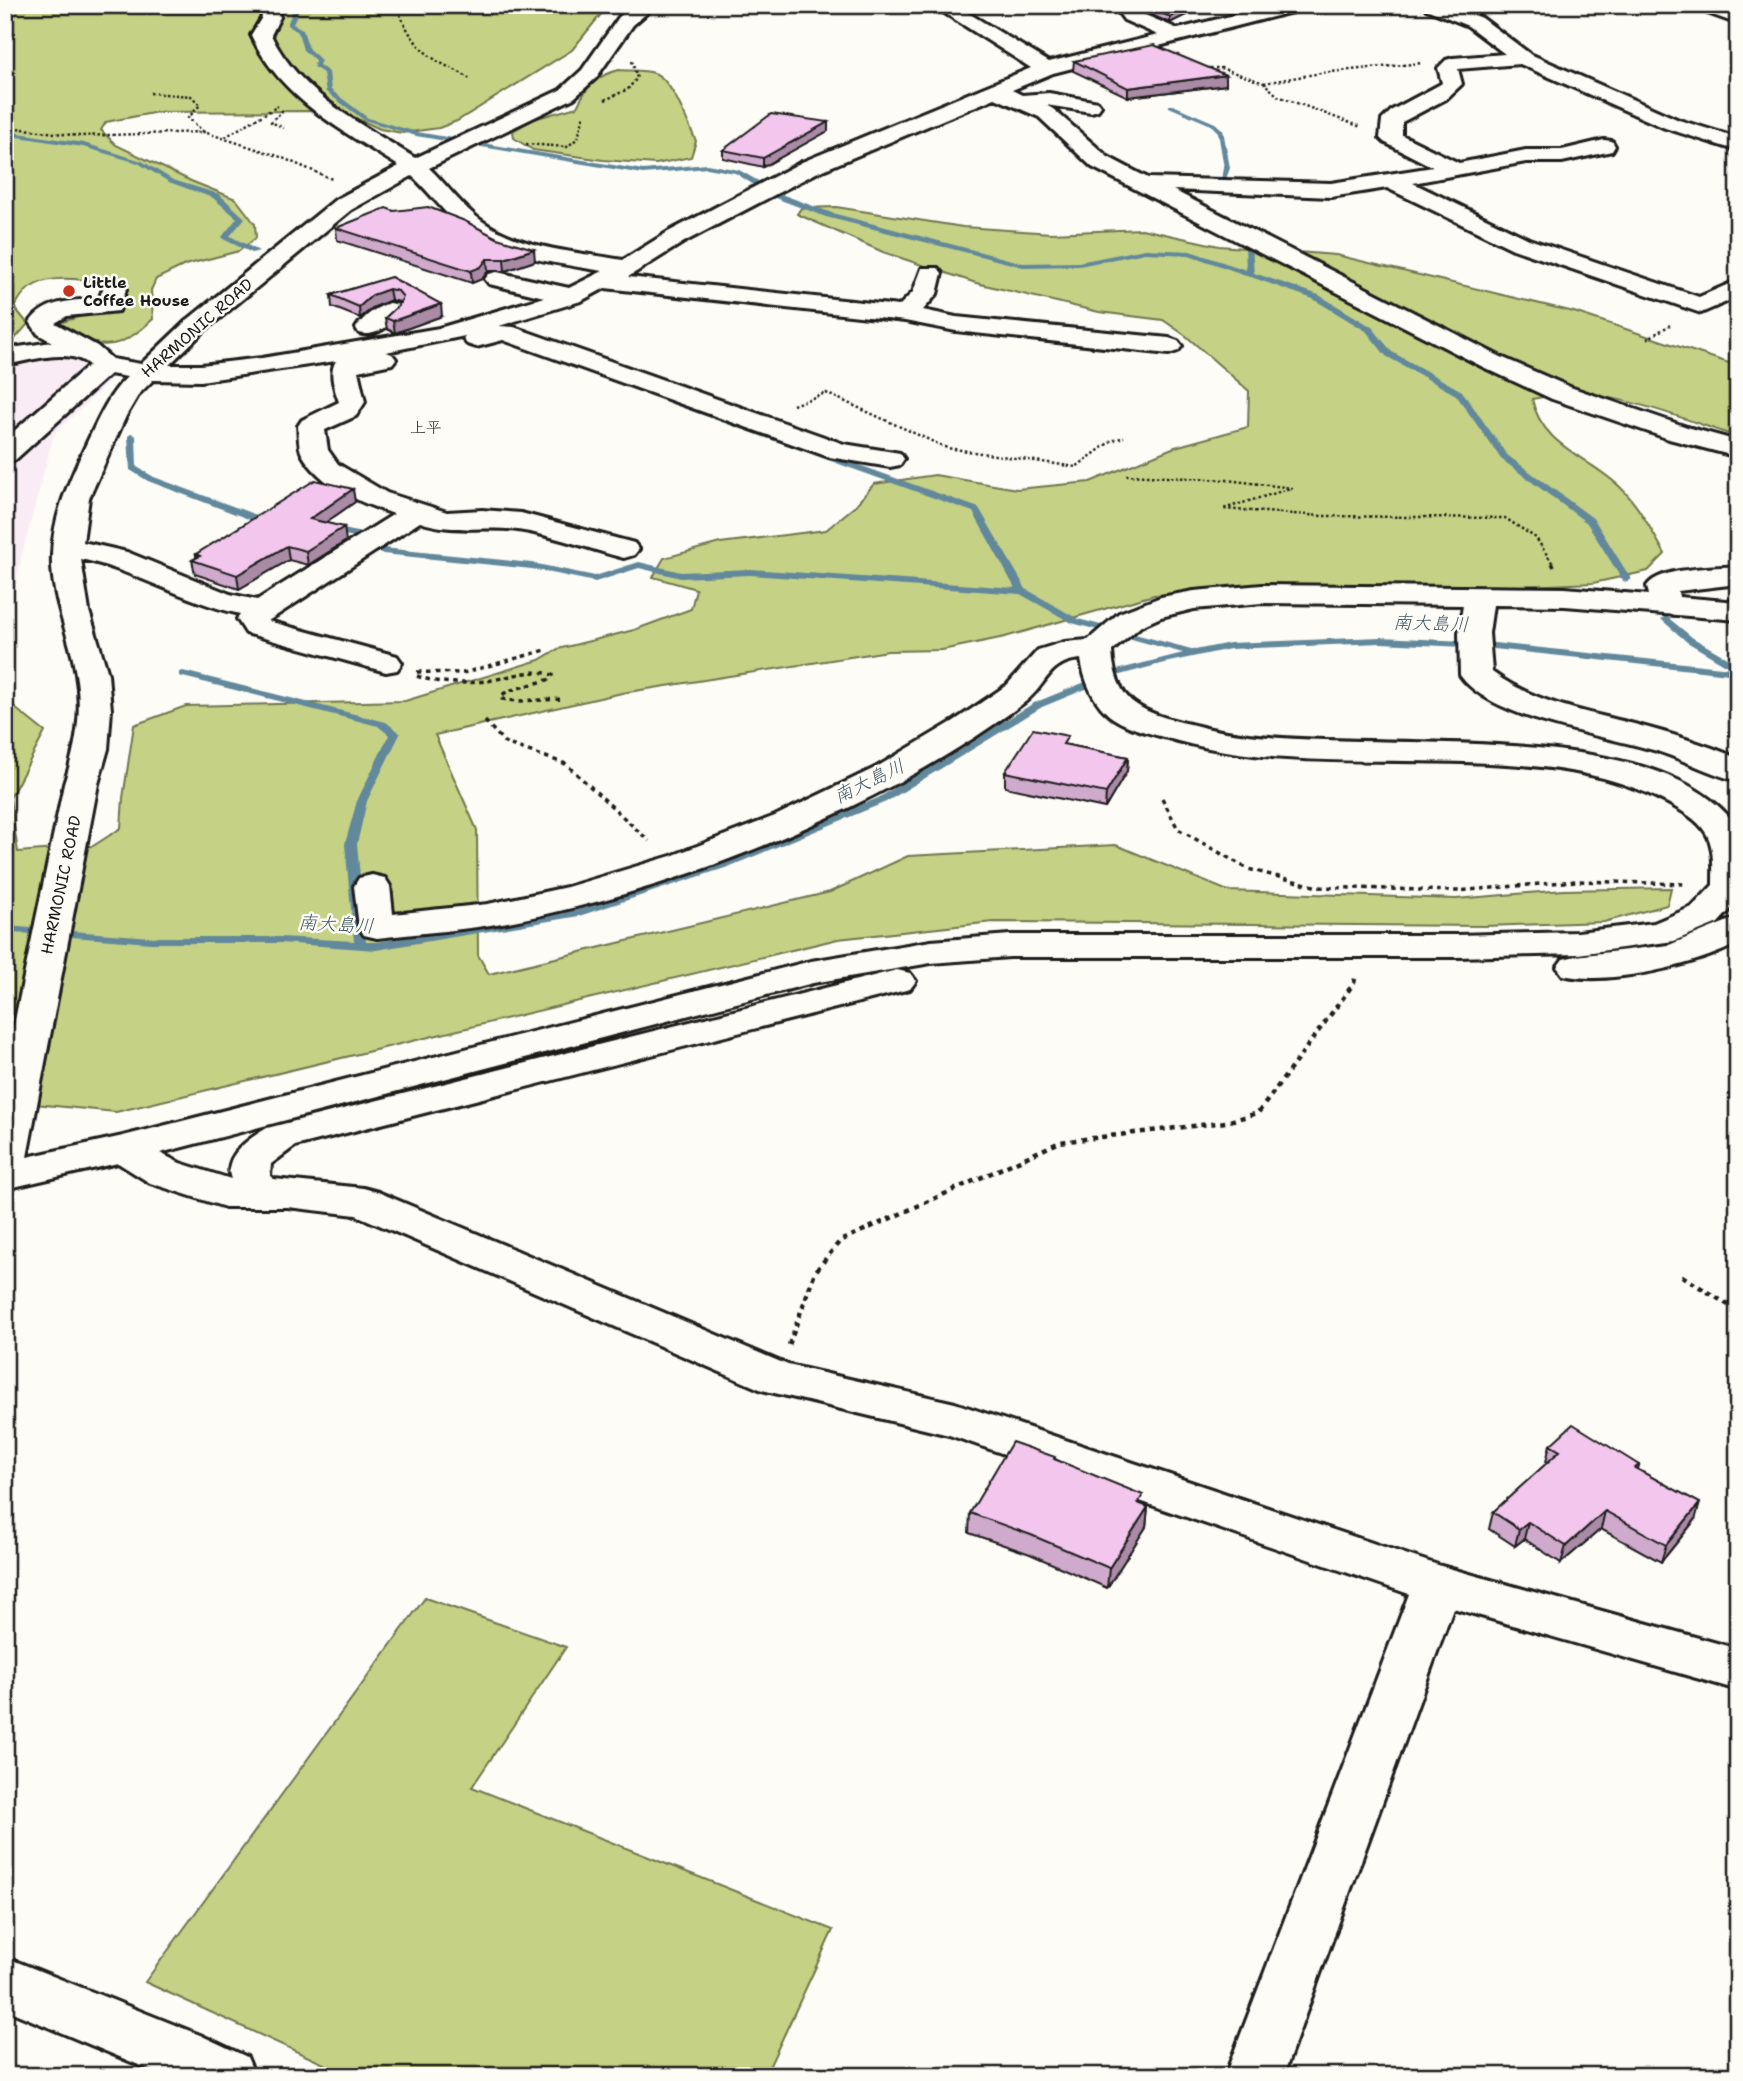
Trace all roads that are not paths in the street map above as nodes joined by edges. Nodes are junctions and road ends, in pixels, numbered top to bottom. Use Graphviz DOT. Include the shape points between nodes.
graph roads {
  1 [pos="271,5"];
  2 [pos="647,5"];
  3 [pos="941,5"];
  4 [pos="1131,5"];
  5 [pos="1297,5"];
  6 [pos="1433,5"];
  7 [pos="1703,5"];
  8 [pos="1738,18"];
  9 [pos="1175,36"];
  10 [pos="1147,42"];
  11 [pos="1523,58"];
  12 [pos="1205,68"];
  13 [pos="1046,69"];
  14 [pos="995,90"];
  15 [pos="1016,100"];
  16 [pos="1091,106"];
  17 [pos="1738,145"];
  18 [pos="1604,146"];
  19 [pos="406,162"];
  20 [pos="1456,170"];
  21 [pos="1392,182"];
  22 [pos="1142,183"];
  23 [pos="346,204"];
  24 [pos="453,205"];
  25 [pos="381,209"];
  26 [pos="424,211"];
  27 [pos="627,268"];
  28 [pos="1268,271"];
  29 [pos="930,273"];
  30 [pos="497,279"];
  31 [pos="603,281"];
  32 [pos="1738,287"];
  33 [pos="114,289"];
  34 [pos="572,296"];
  35 [pos="390,310"];
  36 [pos="905,314"];
  37 [pos="368,328"];
  38 [pos="1433,331"];
  39 [pos="300,336"];
  40 [pos="449,340"];
  41 [pos="395,345"];
  42 [pos="1169,346"];
  43 [pos="11,355"];
  44 [pos="96,358"];
  45 [pos="145,372"];
  46 [pos="1738,449"];
  47 [pos="5,454"];
  48 [pos="890,458"];
  49 [pos="418,511"];
  50 [pos="67,547"];
  51 [pos="624,549"];
  52 [pos="1738,575"];
  53 [pos="1479,596"];
  54 [pos="1666,604"];
  55 [pos="262,610"];
  56 [pos="1738,611"];
  57 [pos="1103,653"];
  58 [pos="396,667"];
  59 [pos="1738,771"];
  60 [pos="372,886"];
  61 [pos="1734,887"];
  62 [pos="1738,928"];
  63 [pos="123,1149"];
  64 [pos="5,1168"];
  65 [pos="5,1176"];
  66 [pos="263,1193"];
  67 [pos="1437,1584"];
  68 [pos="1738,1670"];
  69 [pos="5,1982"];
  70 [pos="226,2076"];
  71 [pos="1254,2076"];
  1 -- 19 [label="street" via="271,17 261,35 265,47 309,96"];
  2 -- 19 [label="street, HARMONIC ROAD" via="626,22 589,74 567,94 468,142"];
  3 -- 13 [label="street"];
  4 -- 9 [label="street" via="1125,9 1131,16"];
  5 -- 9 [label="street"];
  6 -- 11 [label="street" via="1475,22"];
  7 -- 8 [label="street"];
  9 -- 10 [label="street"];
  10 -- 12 [label="street"];
  10 -- 13 [label="street"];
  11 -- 17 [label="street" via="1672,124"];
  11 -- 20 [label="street" via="1452,64 1448,73 1452,84 1442,94 1392,120 1391,138"];
  13 -- 14 [label="street"];
  14 -- 15 [label="street"];
  14 -- 27 [label="street" via="767,189"];
  15 -- 16 [label="street" via="1049,99"];
  15 -- 22 [label="street" via="1046,113 1100,162"];
  18 -- 20 [label="street"];
  19 -- 23 [label="street, HARMONIC ROAD"];
  19 -- 24 [label="street"];
  20 -- 21 [label="street"];
  21 -- 22 [label="street" via="1331,190"];
  21 -- 32 [label="street" via="1521,244 1701,306"];
  22 -- 38 [label="street"];
  23 -- 25 [label="street"];
  23 -- 45 [label="street, HARMONIC ROAD"];
  24 -- 26 [label="street"];
  24 -- 27 [label="street" via="465,221 489,235"];
  27 -- 31 [label="street"];
  28 -- 38 [label="street" via="1396,322"];
  29 -- 36 [label="street" via="925,294"];
  30 -- 34 [label="street"];
  31 -- 34 [label="street"];
  31 -- 36 [label="street"];
  33 -- 44 [label="street" via="110,306 62,310 46,315 42,322"];
  34 -- 40 [label="street"];
  35 -- 37 [label="street"];
  36 -- 42 [label="street" via="956,324 1137,335"];
  37 -- 39 [label="street"];
  37 -- 41 [label="street"];
  38 -- 46 [label="street" via="1561,393"];
  40 -- 41 [label="street"];
  40 -- 48 [label="street" via="506,332 839,450"];
  40 -- 49 [label="street" via="345,366 352,402 347,410 311,426 314,451 328,470 377,499"];
  41 -- 45 [label="street" via="201,373"];
  43 -- 44 [label="street" via="53,349"];
  44 -- 45 [label="street"];
  44 -- 47 [label="street"];
  45 -- 50 [label="street, HARMONIC ROAD" via="118,407 75,498"];
  49 -- 51 [label="street" via="445,521 521,522"];
  49 -- 55 [label="street"];
  50 -- 55 [label="street" via="117,558 221,601"];
  50 -- 64 [label="street, HARMONIC ROAD" via="74,611 92,674 92,749 81,784"];
  52 -- 54 [label="street" via="1662,586"];
  53 -- 54 [label="street"];
  53 -- 57 [label="street" via="1216,597 1136,616"];
  53 -- 59 [label="street" via="1476,675 1490,688 1561,716 1642,736"];
  54 -- 56 [label="street"];
  55 -- 58 [label="street" via="252,619 257,627"];
  57 -- 60 [label="street" via="1074,649 1051,655 1020,691 892,773 822,808 682,863 522,908 377,927"];
  57 -- 61 [label="street" via="1123,710 1154,724 1237,744 1568,760 1666,788 1698,806 1723,830"];
  61 -- 63 [label="street" via="1705,915 1661,933 1578,943 1080,944 871,960"];
  62 -- 66 [label="street" via="1715,943 1647,963 1564,967 1032,965 965,969 880,984 281,1137 255,1153 248,1172 252,1185"];
  63 -- 65 [label="street"];
  63 -- 66 [label="street" via="165,1173 225,1193"];
  66 -- 67 [label="street" via="363,1202 778,1379 956,1420"];
  67 -- 68 [label="street"];
  67 -- 71 [label="street"];
  69 -- 70 [label="street"];
}
